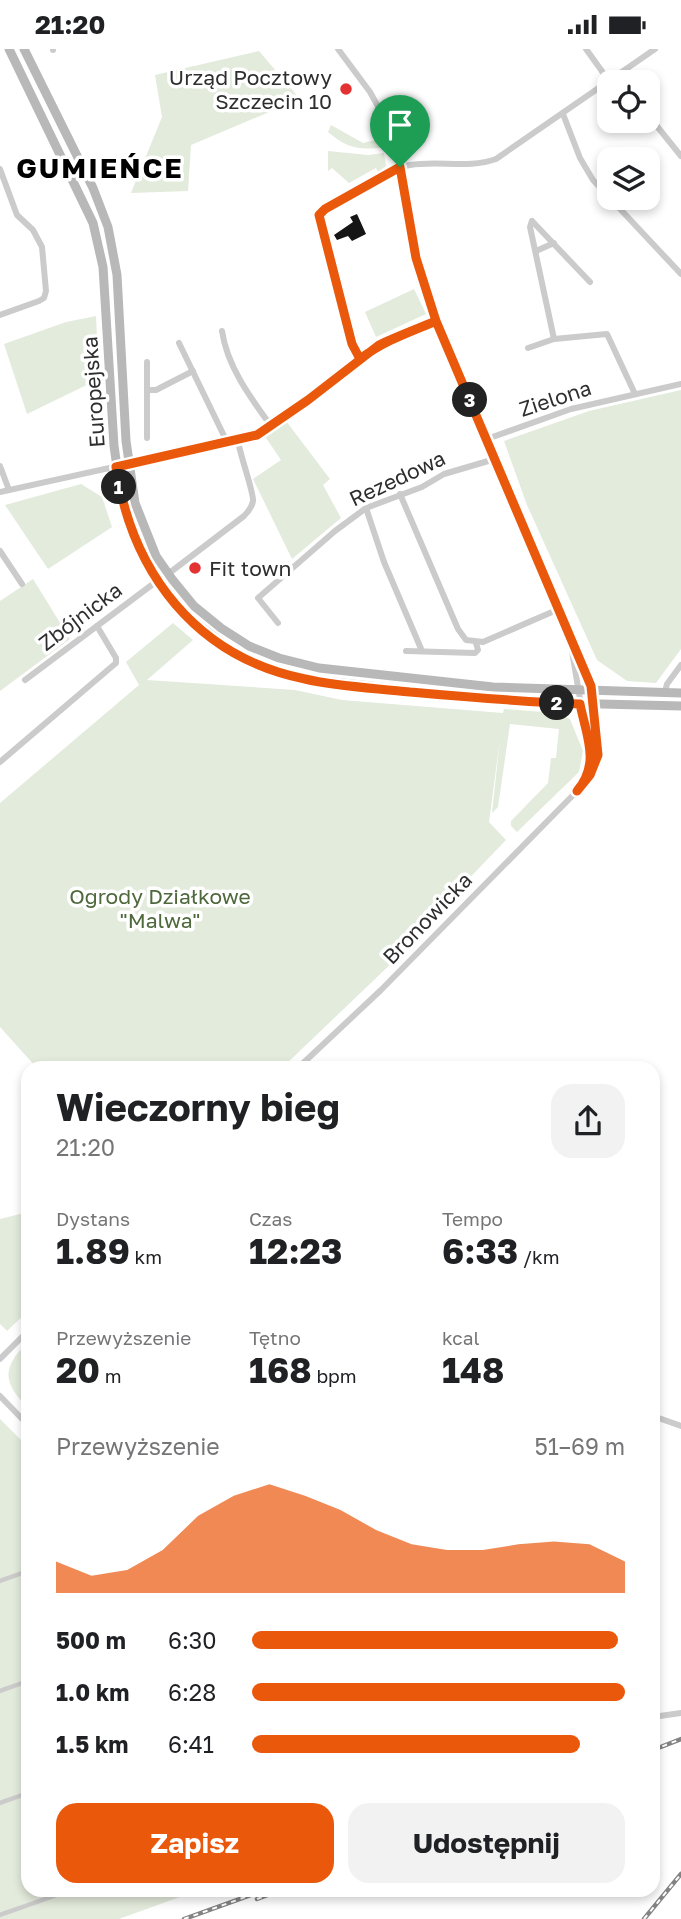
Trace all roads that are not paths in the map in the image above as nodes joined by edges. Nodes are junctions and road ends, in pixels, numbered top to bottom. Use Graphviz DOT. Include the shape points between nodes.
graph roads {
  1 [pos="9,49"];
  2 [pos="24,49"];
  3 [pos="338,49"];
  4 [pos="586,49"];
  5 [pos="655,49"];
  6 [pos="601,70"];
  7 [pos="625,70"];
  8 [pos="597,90"];
  9 [pos="564,114"];
  10 [pos="660,130"];
  11 [pos="681,156"];
  12 [pos="400,167"];
  13 [pos="0,169"];
  14 [pos="554,243"];
  15 [pos="536,251"];
  16 [pos="681,274"];
  17 [pos="590,282"];
  18 [pos="0,315"];
  19 [pos="436,321"];
  20 [pos="222,331"];
  21 [pos="554,339"];
  22 [pos="179,343"];
  23 [pos="528,348"];
  24 [pos="360,359"];
  25 [pos="147,362"];
  26 [pos="193,371"];
  27 [pos="681,384"];
  28 [pos="147,390"];
  29 [pos="635,394"];
  30 [pos="271,426"];
  31 [pos="147,438"];
  32 [pos="487,439"];
  33 [pos="238,440"];
  34 [pos="228,442"];
  35 [pos="495,459"];
  36 [pos="129,464"];
  37 [pos="0,466"];
  38 [pos="116,467"];
  39 [pos="9,490"];
  40 [pos="0,492"];
  41 [pos="400,495"];
  42 [pos="366,508"];
  43 [pos="0,551"];
  44 [pos="168,574"];
  45 [pos="157,581"];
  46 [pos="22,585"];
  47 [pos="559,609"];
  48 [pos="278,623"];
  49 [pos="97,626"];
  50 [pos="567,629"];
  51 [pos="476,643"];
  52 [pos="406,651"];
  53 [pos="422,651"];
  54 [pos="681,665"];
  55 [pos="25,680"];
  56 [pos="579,690"];
  57 [pos="592,690"];
  58 [pos="666,692"];
  59 [pos="681,693"];
  60 [pos="594,703"];
  61 [pos="580,704"];
  62 [pos="681,706"];
  63 [pos="0,762"];
  64 [pos="577,791"];
  65 [pos="305,1061"];
  66 [pos="21,1338"];
  67 [pos="0,1359"];
  68 [pos="0,1396"];
  69 [pos="21,1418"];
  70 [pos="660,1418"];
  71 [pos="681,1426"];
  72 [pos="21,1574"];
  73 [pos="0,1581"];
  74 [pos="21,1684"];
  75 [pos="0,1691"];
  76 [pos="681,1713"];
  77 [pos="660,1716"];
  78 [pos="21,1796"];
  79 [pos="0,1803"];
  80 [pos="51,1897"];
  81 [pos="0,1915"];
  1 -- 38 [label="main road, Europejska" via="86,205 100,247"];
  2 -- 36 [label="main road, Europejska" via="97,196 111,237"];
  3 -- 12 [label="street" via="380,107"];
  4 -- 6 [label="street"];
  5 -- 7 [label="street"];
  8 -- 9 [label="street"];
  9 -- 12 [label="street" via="487,162"];
  9 -- 16 [label="street" via="593,180"];
  10 -- 11 [label="street"];
  12 -- 19 [label="street" via="416,258"];
  12 -- 24 [label="street" via="319,215 352,344"];
  13 -- 18 [label="street" via="16,215 33,230 42,247 46,291 39,301"];
  14 -- 15 [label="street"];
  14 -- 15 [label="street" via="532,221"];
  14 -- 17 [label="street"];
  15 -- 21 [label="street"];
  19 -- 24 [label="street" via="379,345"];
  19 -- 32 [label="street"];
  20 -- 30 [label="street" via="236,373"];
  21 -- 23 [label="street"];
  21 -- 29 [label="street" via="607,334"];
  22 -- 26 [label="street"];
  24 -- 30 [label="street"];
  25 -- 28 [label="street"];
  26 -- 28 [label="street"];
  26 -- 34 [label="street"];
  27 -- 29 [label="street, Zielona"];
  28 -- 31 [label="street"];
  29 -- 32 [label="street, Zielona" via="572,409"];
  30 -- 33 [label="street"];
  32 -- 35 [label="street"];
  33 -- 34 [label="street"];
  33 -- 44 [label="street" via="253,494 251,507"];
  34 -- 36 [label="street"];
  35 -- 41 [label="street, Rezedowa" via="444,474"];
  35 -- 47 [label="street"];
  36 -- 38 [label="street"];
  36 -- 44 [label="main road, Europejska" via="138,513"];
  37 -- 39 [label="street"];
  38 -- 39 [label="street"];
  38 -- 45 [label="main road, Europejska" via="128,525"];
  39 -- 40 [label="street"];
  41 -- 42 [label="street, Rezedowa"];
  41 -- 51 [label="street" via="461,635"];
  42 -- 48 [label="street, Rezedowa" via="258,598"];
  42 -- 53 [label="street"];
  43 -- 46 [label="street"];
  44 -- 56 [label="main road, Europejska" via="194,606 221,628 288,661 355,673 494,687"];
  45 -- 49 [label="street, Zbójnicka"];
  45 -- 61 [label="main road, Europejska" via="214,639 253,662 293,676 506,701"];
  47 -- 50 [label="street"];
  47 -- 51 [label="street"];
  49 -- 55 [label="street, Zbójnicka"];
  49 -- 63 [label="street" via="116,663"];
  50 -- 56 [label="street, Bronowicka"];
  50 -- 57 [label="street, Bronowicka"];
  51 -- 53 [label="street" via="475,653"];
  52 -- 53 [label="street"];
  54 -- 58 [label="street"];
  56 -- 57 [label="main road, Europejska"];
  56 -- 61 [label="street, Bronowicka"];
  57 -- 58 [label="main road, Europejska"];
  57 -- 60 [label="street, Bronowicka"];
  58 -- 59 [label="main road, Europejska"];
  60 -- 61 [label="main road, Europejska"];
  60 -- 62 [label="main road, Europejska"];
  60 -- 64 [label="street, Bronowicka" via="598,755"];
  61 -- 64 [label="street, Bronowicka" via="592,754"];
  64 -- 65 [label="street, Bronowicka" via="381,991"];
  66 -- 67 [label="street"];
  68 -- 69 [label="street"];
  70 -- 71 [label="street"];
  72 -- 73 [label="street"];
  74 -- 75 [label="street"];
  76 -- 77 [label="street"];
  78 -- 79 [label="street"];
  80 -- 81 [label="street"];
}
